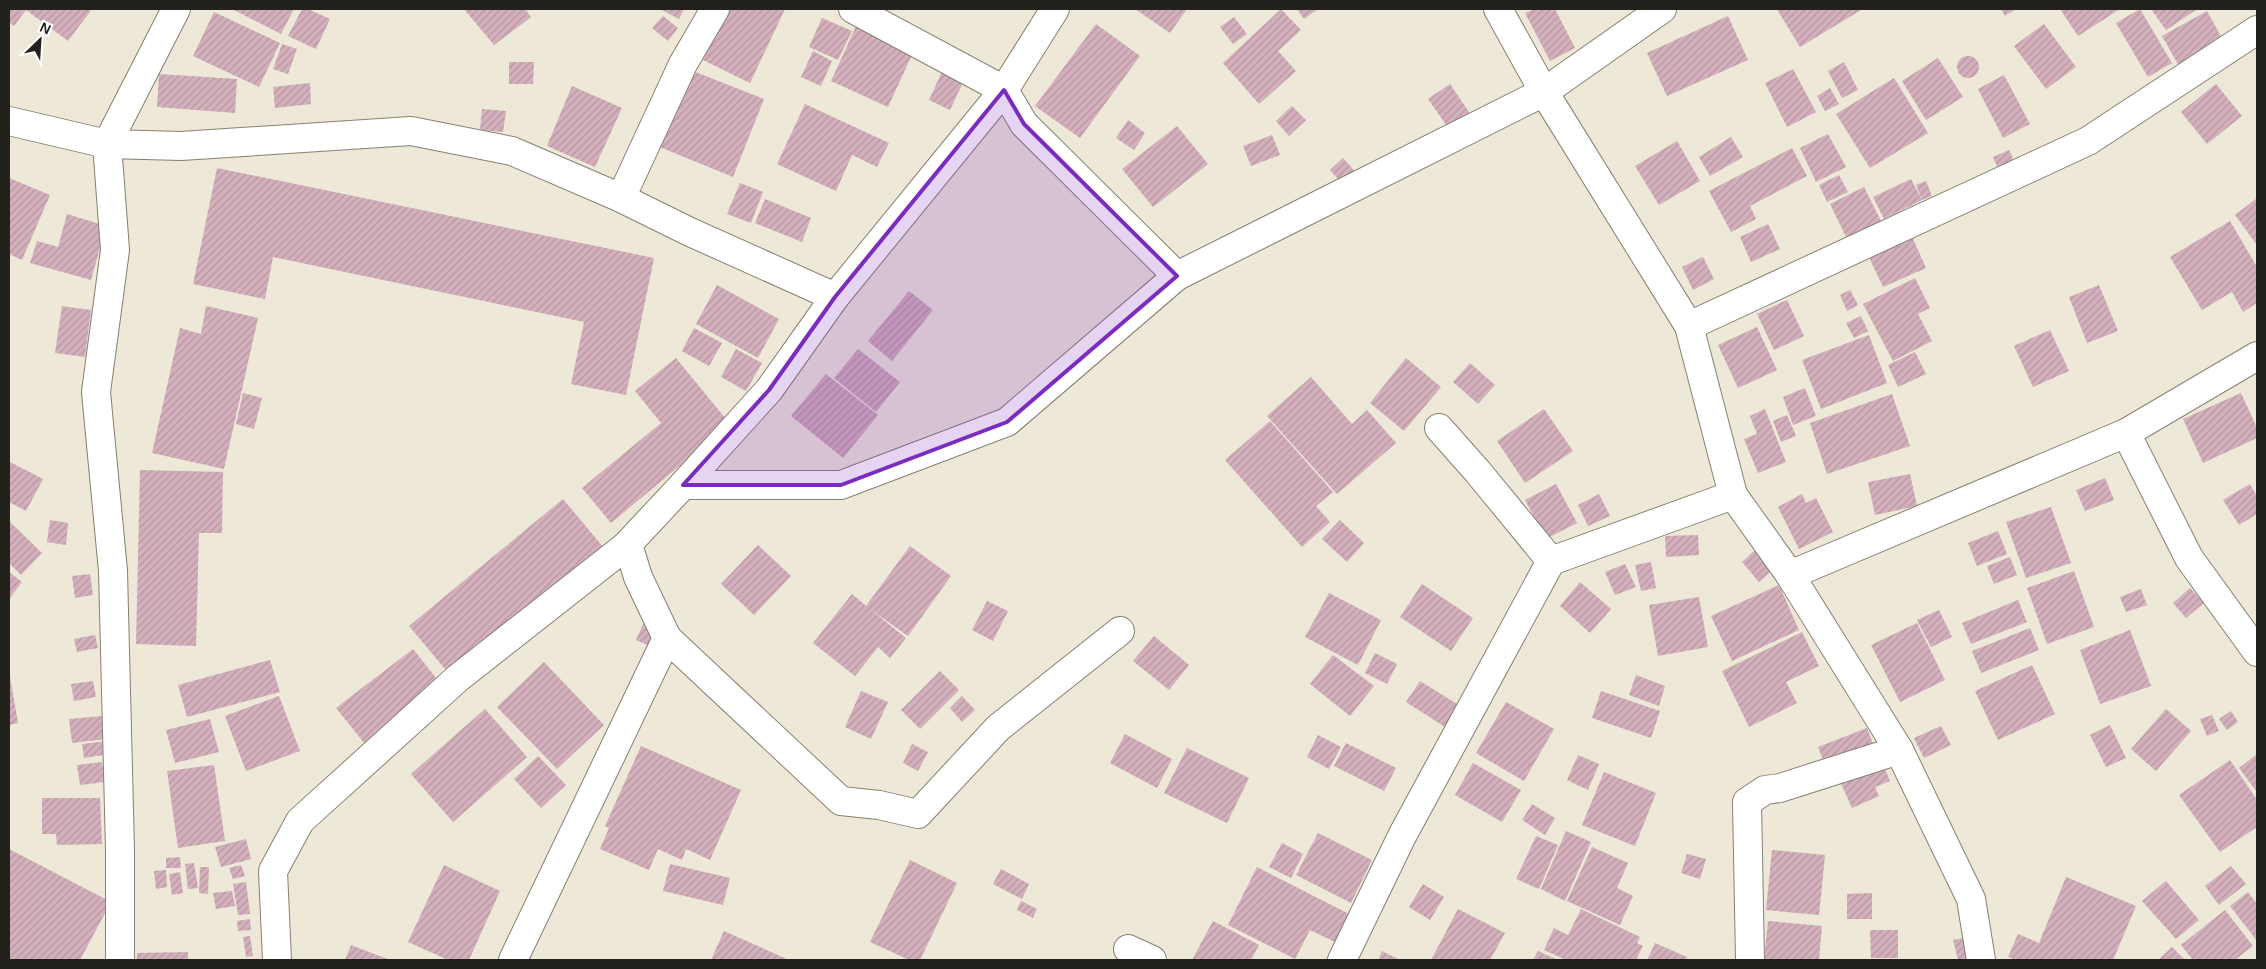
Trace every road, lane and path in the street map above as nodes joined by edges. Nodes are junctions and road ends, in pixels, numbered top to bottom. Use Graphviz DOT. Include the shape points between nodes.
graph roads {
  1 [pos="176,9"];
  2 [pos="714,9"];
  3 [pos="854,9"];
  4 [pos="1055,9"];
  5 [pos="1498,9"];
  6 [pos="1662,9"];
  7 [pos="2257,30"];
  8 [pos="1004,90"];
  9 [pos="1544,92"];
  10 [pos="9,121"];
  11 [pos="107,144"];
  12 [pos="621,198"];
  13 [pos="1178,276"];
  14 [pos="835,297"];
  15 [pos="1689,326"];
  16 [pos="2257,356"];
  17 [pos="1438,428"];
  18 [pos="2126,433"];
  19 [pos="683,485"];
  20 [pos="1734,495"];
  21 [pos="626,546"];
  22 [pos="1551,561"];
  23 [pos="1790,575"];
  24 [pos="1120,631"];
  25 [pos="667,638"];
  26 [pos="2257,652"];
  27 [pos="1899,750"];
  28 [pos="120,960"];
  29 [pos="277,960"];
  30 [pos="514,960"];
  31 [pos="1342,960"];
  32 [pos="1750,960"];
  33 [pos="1981,960"];
  1 -- 11 [label="street"];
  2 -- 12 [label="street" via="683,64"];
  3 -- 8 [label="street"];
  4 -- 8 [label="street"];
  5 -- 9 [label="street"];
  6 -- 9 [label="street"];
  7 -- 15 [label="street" via="2088,141"];
  8 -- 13 [label="street" via="1024,124"];
  8 -- 14 [label="street"];
  9 -- 13 [label="street"];
  9 -- 15 [label="street"];
  10 -- 11 [label="street"];
  11 -- 12 [label="street" via="181,146 411,131 512,151"];
  11 -- 28 [label="street" via="115,250 96,392 113,571"];
  12 -- 14 [label="street"];
  13 -- 19 [label="street" via="1007,422 841,485"];
  14 -- 19 [label="street" via="769,390"];
  15 -- 20 [label="street"];
  16 -- 18 [label="street"];
  17 -- 22 [label="street"];
  18 -- 23 [label="street"];
  18 -- 26 [label="street" via="2189,558"];
  19 -- 21 [label="street"];
  20 -- 22 [label="street"];
  20 -- 23 [label="street"];
  21 -- 25 [label="street"];
  21 -- 29 [label="street" via="458,678 300,820 273,871"];
  22 -- 31 [label="street" via="1402,836"];
  23 -- 27 [label="street"];
  24 -- 25 [label="street" via="998,728 918,814 879,804 841,800"];
  25 -- 30 [label="street"];
  27 -- 32 [label="street" via="1780,788 1764,790 1747,802"];
  27 -- 33 [label="street" via="1970,899"];
}
